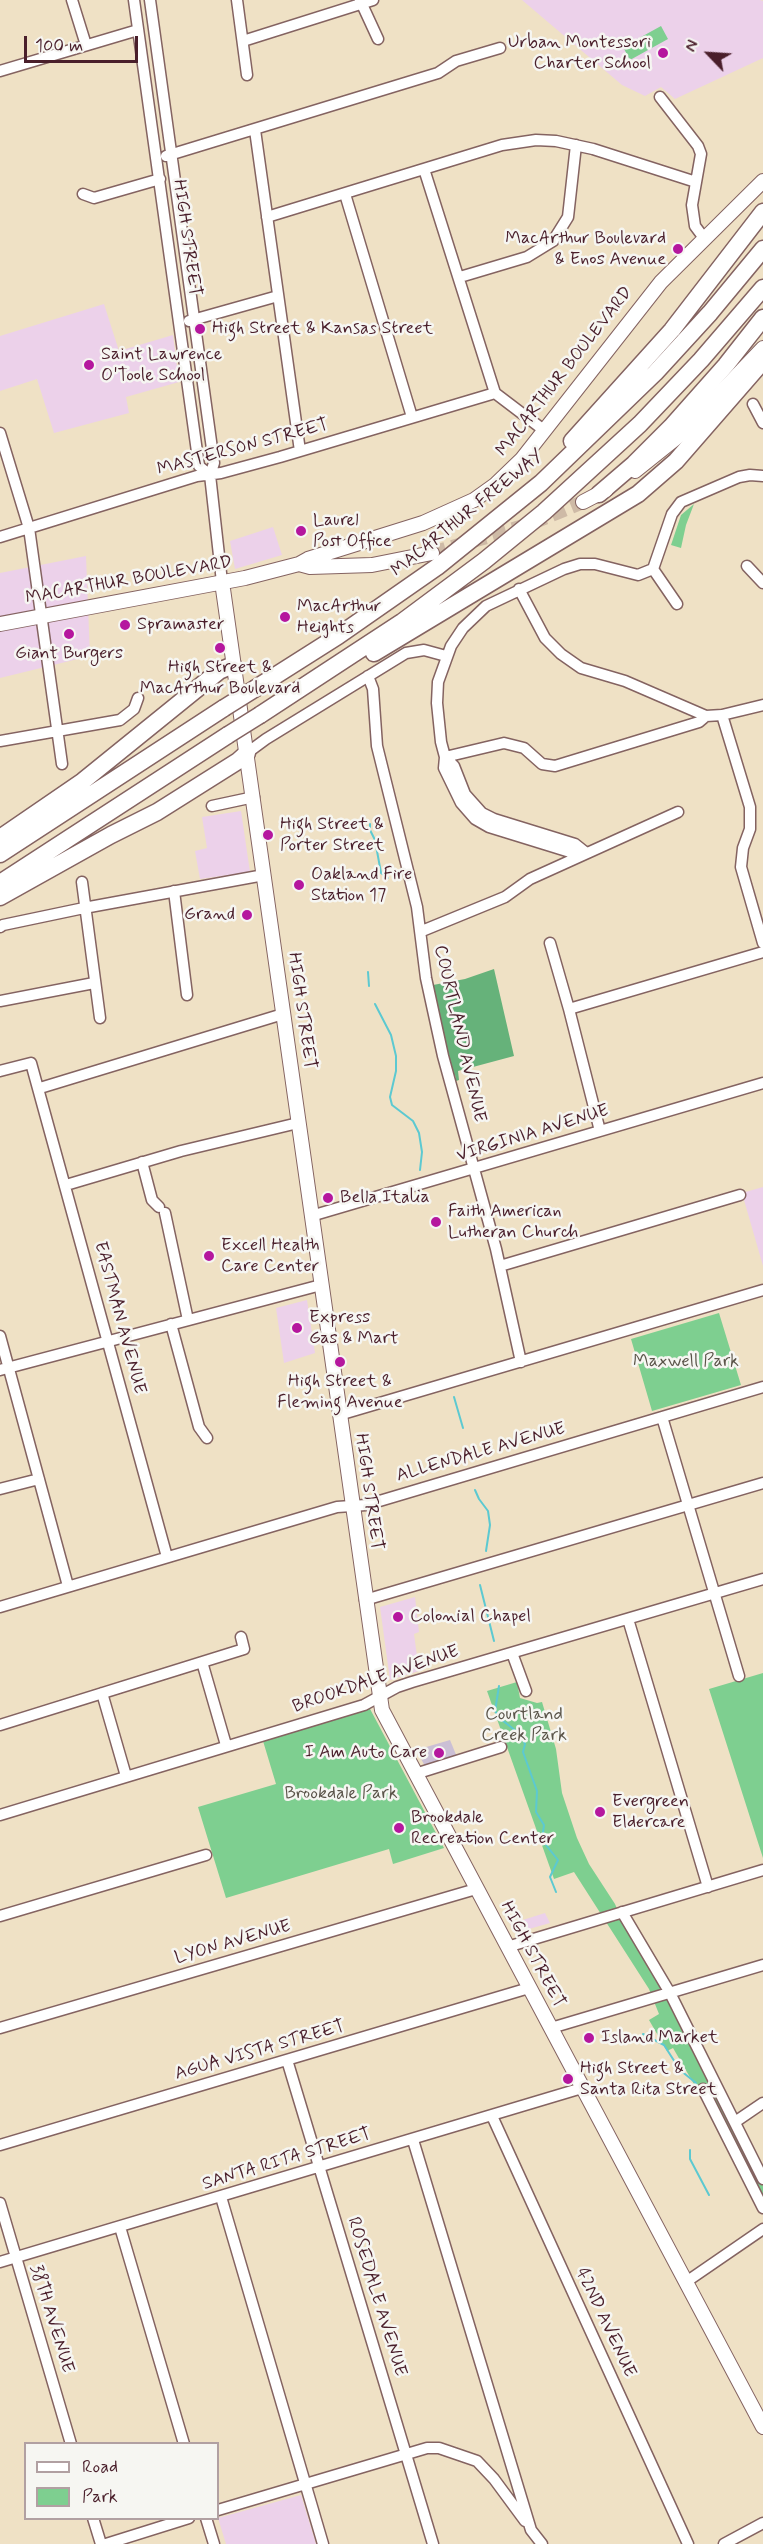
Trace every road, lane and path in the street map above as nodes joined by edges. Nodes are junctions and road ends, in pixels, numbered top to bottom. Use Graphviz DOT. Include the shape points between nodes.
graph roads {
  1 [pos="72,0"];
  2 [pos="134,0"];
  3 [pos="150,0"];
  4 [pos="237,0"];
  5 [pos="374,0"];
  6 [pos="361,2"];
  7 [pos="138,30"];
  8 [pos="378,39"];
  9 [pos="243,41"];
  10 [pos="86,45"];
  11 [pos="500,48"];
  12 [pos="0,71"];
  13 [pos="247,75"];
  14 [pos="660,97"];
  15 [pos="255,130"];
  16 [pos="576,145"];
  17 [pos="172,155"];
  18 [pos="157,159"];
  19 [pos="424,169"];
  20 [pos="160,179"];
  21 [pos="763,181"];
  22 [pos="696,182"];
  23 [pos="83,194"];
  24 [pos="345,194"];
  25 [pos="763,212"];
  26 [pos="267,217"];
  27 [pos="704,238"];
  28 [pos="763,249"];
  29 [pos="460,277"];
  30 [pos="763,288"];
  31 [pos="278,296"];
  32 [pos="763,318"];
  33 [pos="193,320"];
  34 [pos="179,323"];
  35 [pos="763,348"];
  36 [pos="763,361"];
  37 [pos="495,393"];
  38 [pos="753,404"];
  39 [pos="412,417"];
  40 [pos="763,423"];
  41 [pos="545,431"];
  42 [pos="0,433"];
  43 [pos="300,451"];
  44 [pos="210,476"];
  45 [pos="763,476"];
  46 [pos="599,494"];
  47 [pos="583,502"];
  48 [pos="505,513"];
  49 [pos="29,528"];
  50 [pos="0,537"];
  51 [pos="365,541"];
  52 [pos="432,553"];
  53 [pos="387,563"];
  54 [pos="299,564"];
  55 [pos="747,566"];
  56 [pos="653,569"];
  57 [pos="222,582"];
  58 [pos="763,583"];
  59 [pos="519,589"];
  60 [pos="677,604"];
  61 [pos="41,616"];
  62 [pos="0,624"];
  63 [pos="446,656"];
  64 [pos="233,665"];
  65 [pos="368,676"];
  66 [pos="138,698"];
  67 [pos="763,705"];
  68 [pos="260,715"];
  69 [pos="722,715"];
  70 [pos="706,716"];
  71 [pos="58,731"];
  72 [pos="0,741"];
  73 [pos="247,753"];
  74 [pos="445,757"];
  75 [pos="62,765"];
  76 [pos="254,797"];
  77 [pos="212,806"];
  78 [pos="678,812"];
  79 [pos="0,838"];
  80 [pos="585,852"];
  81 [pos="0,854"];
  82 [pos="264,874"];
  83 [pos="82,882"];
  84 [pos="0,883"];
  85 [pos="174,891"];
  86 [pos="0,897"];
  87 [pos="84,908"];
  88 [pos="0,927"];
  89 [pos="422,931"];
  90 [pos="550,943"];
  91 [pos="763,943"];
  92 [pos="763,952"];
  93 [pos="94,983"];
  94 [pos="187,995"];
  95 [pos="0,1001"];
  96 [pos="569,1009"];
  97 [pos="283,1014"];
  98 [pos="100,1018"];
  99 [pos="0,1071"];
  100 [pos="763,1083"];
  101 [pos="40,1088"];
  102 [pos="298,1123"];
  103 [pos="600,1131"];
  104 [pos="142,1162"];
  105 [pos="475,1169"];
  106 [pos="66,1185"];
  107 [pos="740,1195"];
  108 [pos="311,1216"];
  109 [pos="500,1266"];
  110 [pos="321,1285"];
  111 [pos="763,1290"];
  112 [pos="188,1320"];
  113 [pos="171,1324"];
  114 [pos="0,1336"];
  115 [pos="109,1341"];
  116 [pos="521,1362"];
  117 [pos="4,1369"];
  118 [pos="763,1387"];
  119 [pos="339,1415"];
  120 [pos="662,1417"];
  121 [pos="207,1438"];
  122 [pos="39,1479"];
  123 [pos="763,1483"];
  124 [pos="0,1489"];
  125 [pos="688,1505"];
  126 [pos="352,1506"];
  127 [pos="167,1557"];
  128 [pos="763,1579"];
  129 [pos="68,1586"];
  130 [pos="714,1593"];
  131 [pos="365,1600"];
  132 [pos="0,1607"];
  133 [pos="628,1619"];
  134 [pos="241,1637"];
  135 [pos="512,1653"];
  136 [pos="202,1662"];
  137 [pos="740,1676"];
  138 [pos="526,1691"];
  139 [pos="102,1693"];
  140 [pos="380,1696"];
  141 [pos="0,1725"];
  142 [pos="226,1745"];
  143 [pos="501,1747"];
  144 [pos="415,1774"];
  145 [pos="126,1776"];
  146 [pos="0,1815"];
  147 [pos="206,1855"];
  148 [pos="763,1870"];
  149 [pos="708,1887"];
  150 [pos="476,1890"];
  151 [pos="622,1912"];
  152 [pos="0,1916"];
  153 [pos="507,1947"];
  154 [pos="763,1965"];
  155 [pos="529,1988"];
  156 [pos="670,1992"];
  157 [pos="0,2028"];
  158 [pos="551,2028"];
  159 [pos="287,2060"];
  160 [pos="582,2088"];
  161 [pos="703,2089"];
  162 [pos="763,2103"];
  163 [pos="492,2116"];
  164 [pos="735,2122"];
  165 [pos="413,2140"];
  166 [pos="0,2145"];
  167 [pos="319,2167"];
  168 [pos="763,2179"];
  169 [pos="221,2197"];
  170 [pos="0,2204"];
  171 [pos="763,2208"];
  172 [pos="120,2227"];
  173 [pos="763,2229"];
  174 [pos="15,2257"];
  175 [pos="0,2262"];
  176 [pos="686,2282"];
  177 [pos="763,2427"];
  178 [pos="70,2442"];
  179 [pos="183,2442"];
  180 [pos="406,2455"];
  181 [pos="516,2480"];
  182 [pos="304,2484"];
  183 [pos="499,2485"];
  184 [pos="219,2510"];
  185 [pos="94,2520"];
  186 [pos="183,2520"];
  187 [pos="207,2520"];
  188 [pos="763,2523"];
  189 [pos="531,2530"];
  190 [pos="101,2544"];
  191 [pos="106,2544"];
  192 [pos="214,2544"];
  193 [pos="323,2544"];
  194 [pos="433,2544"];
  195 [pos="542,2544"];
  196 [pos="688,2544"];
  197 [pos="724,2544"];
  1 -- 10 [label="street"];
  2 -- 7 [label="street, HIGH STREET"];
  3 -- 17 [label="street, HIGH STREET"];
  4 -- 9 [label="street"];
  5 -- 6 [label="street"];
  6 -- 8 [label="street"];
  6 -- 9 [label="street"];
  7 -- 10 [label="street"];
  7 -- 18 [label="street, HIGH STREET"];
  9 -- 13 [label="street"];
  10 -- 12 [label="street"];
  11 -- 15 [label="street" via="456,61 438,73"];
  14 -- 22 [label="street" via="698,146 701,154"];
  15 -- 17 [label="street"];
  15 -- 26 [label="street"];
  16 -- 19 [label="street" via="519,141"];
  16 -- 22 [label="street"];
  16 -- 29 [label="street" via="568,217 553,241 527,257"];
  17 -- 18 [label="street"];
  17 -- 33 [label="street, HIGH STREET"];
  18 -- 20 [label="street, HIGH STREET"];
  19 -- 24 [label="street"];
  19 -- 29 [label="street"];
  20 -- 23 [label="street" via="94,198"];
  20 -- 34 [label="street, HIGH STREET"];
  21 -- 27 [label="main road, MACARTHUR BOULEVARD"];
  22 -- 27 [label="street" via="693,218"];
  24 -- 26 [label="street"];
  24 -- 39 [label="street"];
  25 -- 48 [label="highway" via="653,352"];
  26 -- 31 [label="street"];
  27 -- 41 [label="main road, MACARTHUR BOULEVARD" via="644,302"];
  28 -- 48 [label="highway, MACARTHUR FREEWAY" via="655,373 573,454"];
  29 -- 37 [label="street"];
  30 -- 68 [label="highway" via="656,407 544,513 402,622"];
  31 -- 33 [label="street"];
  31 -- 43 [label="street"];
  32 -- 46 [label="highway" via="665,433"];
  33 -- 34 [label="street"];
  33 -- 44 [label="street, HIGH STREET" via="214,463"];
  34 -- 44 [label="street, HIGH STREET" via="199,466"];
  35 -- 46 [label="main road" via="680,435"];
  36 -- 68 [label="highway" via="676,461 638,494 394,641"];
  37 -- 39 [label="street, MASTERSON STREET"];
  37 -- 41 [label="street"];
  38 -- 40 [label="street"];
  39 -- 43 [label="street, MASTERSON STREET"];
  41 -- 51 [label="main road, MACARTHUR BOULEVARD" via="514,468 474,500 423,524"];
  42 -- 49 [label="street"];
  43 -- 44 [label="street, MASTERSON STREET"];
  44 -- 49 [label="street, MASTERSON STREET" via="197,476"];
  44 -- 57 [label="street, HIGH STREET"];
  45 -- 56 [label="street" via="739,477 681,502 672,514"];
  46 -- 47 [label="main road"];
  48 -- 81 [label="highway, MACARTHUR FREEWAY, bridge" via="386,604"];
  49 -- 50 [label="street, MASTERSON STREET"];
  49 -- 61 [label="street"];
  51 -- 53 [label="main road" via="371,557"];
  51 -- 54 [label="main road, MACARTHUR BOULEVARD"];
  52 -- 53 [label="main road, MACARTHUR BOULEVARD"];
  53 -- 54 [label="main road, MACARTHUR BOULEVARD" via="310,567"];
  54 -- 57 [label="main road, MACARTHUR BOULEVARD"];
  55 -- 58 [label="street"];
  56 -- 59 [label="street" via="638,575 608,566 580,564"];
  56 -- 60 [label="street"];
  57 -- 61 [label="main road, MACARTHUR BOULEVARD"];
  57 -- 64 [label="main road, HIGH STREET"];
  59 -- 63 [label="street" via="476,614"];
  59 -- 70 [label="street" via="545,638 580,668 640,686"];
  61 -- 62 [label="main road, MACARTHUR BOULEVARD"];
  61 -- 71 [label="street"];
  63 -- 65 [label="street" via="418,650 406,653"];
  63 -- 74 [label="street" via="437,703"];
  64 -- 73 [label="main road, HIGH STREET"];
  64 -- 79 [label="highway" via="219,671 83,782"];
  65 -- 73 [label="street"];
  65 -- 89 [label="street, COURTLAND AVENUE" via="373,689 377,746"];
  66 -- 71 [label="street" via="134,709 120,720"];
  67 -- 69 [label="street"];
  68 -- 84 [label="highway, bridge"];
  69 -- 70 [label="street"];
  69 -- 91 [label="street" via="750,807 741,867"];
  70 -- 74 [label="street" via="699,722 555,766 542,764 524,748 504,743"];
  71 -- 72 [label="street"];
  71 -- 75 [label="street"];
  73 -- 76 [label="main road, HIGH STREET"];
  73 -- 86 [label="highway" via="157,812"];
  74 -- 80 [label="street" via="444,768 456,796 475,819 559,849"];
  76 -- 77 [label="street"];
  76 -- 82 [label="main road, HIGH STREET"];
  78 -- 80 [label="street"];
  80 -- 89 [label="street" via="530,879 505,897"];
  82 -- 85 [label="street"];
  82 -- 97 [label="main road, HIGH STREET"];
  83 -- 87 [label="street"];
  85 -- 87 [label="street"];
  85 -- 94 [label="street"];
  87 -- 88 [label="street"];
  87 -- 93 [label="street"];
  89 -- 105 [label="street, COURTLAND AVENUE" via="421,950 443,1056"];
  90 -- 96 [label="street"];
  92 -- 96 [label="street"];
  93 -- 95 [label="street"];
  93 -- 98 [label="street"];
  96 -- 103 [label="street"];
  97 -- 101 [label="street"];
  97 -- 102 [label="main road, HIGH STREET"];
  99 -- 101 [label="street, EASTMAN AVENUE" via="32,1062"];
  100 -- 103 [label="street, VIRGINIA AVENUE"];
  101 -- 106 [label="street, EASTMAN AVENUE"];
  102 -- 104 [label="street"];
  102 -- 108 [label="main road, HIGH STREET"];
  103 -- 105 [label="street, VIRGINIA AVENUE"];
  104 -- 106 [label="street"];
  104 -- 112 [label="street" via="152,1200 162,1210"];
  105 -- 108 [label="street, VIRGINIA AVENUE"];
  105 -- 109 [label="street, COURTLAND AVENUE"];
  106 -- 115 [label="street, EASTMAN AVENUE"];
  107 -- 109 [label="street"];
  108 -- 110 [label="main road, HIGH STREET"];
  109 -- 116 [label="street, COURTLAND AVENUE"];
  110 -- 112 [label="street"];
  110 -- 119 [label="main road, HIGH STREET"];
  111 -- 116 [label="street"];
  112 -- 113 [label="street"];
  113 -- 115 [label="street"];
  113 -- 121 [label="street" via="200,1427"];
  114 -- 117 [label="street"];
  115 -- 117 [label="street"];
  115 -- 127 [label="street, EASTMAN AVENUE"];
  116 -- 119 [label="street"];
  117 -- 122 [label="street"];
  118 -- 120 [label="street, ALLENDALE AVENUE"];
  119 -- 126 [label="main road, HIGH STREET"];
  120 -- 125 [label="street"];
  120 -- 126 [label="street, ALLENDALE AVENUE"];
  122 -- 124 [label="street"];
  122 -- 129 [label="street"];
  123 -- 125 [label="street"];
  125 -- 130 [label="street"];
  125 -- 131 [label="street"];
  126 -- 127 [label="street, ALLENDALE AVENUE" via="337,1507"];
  126 -- 131 [label="main road, HIGH STREET"];
  127 -- 129 [label="street, ALLENDALE AVENUE"];
  128 -- 130 [label="street, BROOKDALE AVENUE"];
  129 -- 132 [label="street, ALLENDALE AVENUE"];
  130 -- 133 [label="street, BROOKDALE AVENUE"];
  130 -- 137 [label="street"];
  131 -- 140 [label="main road, HIGH STREET"];
  133 -- 135 [label="street, BROOKDALE AVENUE"];
  133 -- 149 [label="street"];
  134 -- 136 [label="street" via="244,1649"];
  135 -- 138 [label="street"];
  135 -- 140 [label="street, BROOKDALE AVENUE" via="404,1685"];
  136 -- 139 [label="street"];
  136 -- 142 [label="street"];
  139 -- 141 [label="street"];
  139 -- 145 [label="street"];
  140 -- 142 [label="street, BROOKDALE AVENUE" via="364,1705"];
  140 -- 144 [label="main road, HIGH STREET" via="382,1710"];
  142 -- 145 [label="street, BROOKDALE AVENUE"];
  143 -- 144 [label="street"];
  144 -- 150 [label="main road, HIGH STREET"];
  145 -- 146 [label="street, BROOKDALE AVENUE"];
  147 -- 152 [label="street"];
  148 -- 149 [label="street"];
  149 -- 151 [label="street"];
  150 -- 153 [label="main road, HIGH STREET"];
  150 -- 157 [label="street, LYON AVENUE"];
  151 -- 153 [label="street"];
  151 -- 156 [label="street"];
  153 -- 155 [label="main road, HIGH STREET"];
  154 -- 156 [label="street"];
  155 -- 158 [label="main road, HIGH STREET"];
  155 -- 159 [label="street, AGUA VISTA STREET"];
  156 -- 158 [label="street"];
  156 -- 164 [label="street"];
  158 -- 160 [label="main road, HIGH STREET"];
  159 -- 166 [label="street, AGUA VISTA STREET"];
  159 -- 167 [label="street, ROSEDALE AVENUE"];
  160 -- 163 [label="street, SANTA RITA STREET"];
  160 -- 176 [label="main road, HIGH STREET"];
  161 -- 171 [label="street"];
  162 -- 164 [label="street"];
  163 -- 165 [label="street, SANTA RITA STREET"];
  163 -- 196 [label="street, 42ND AVENUE"];
  164 -- 168 [label="street"];
  165 -- 167 [label="street, SANTA RITA STREET"];
  165 -- 181 [label="street"];
  167 -- 169 [label="street, SANTA RITA STREET"];
  167 -- 180 [label="street, ROSEDALE AVENUE"];
  169 -- 172 [label="street, SANTA RITA STREET"];
  169 -- 182 [label="street"];
  170 -- 174 [label="street, 38TH AVENUE"];
  172 -- 174 [label="street, SANTA RITA STREET"];
  172 -- 179 [label="street"];
  173 -- 176 [label="street"];
  174 -- 175 [label="street, SANTA RITA STREET"];
  174 -- 178 [label="street, 38TH AVENUE"];
  176 -- 177 [label="main road, HIGH STREET"];
  180 -- 182 [label="street"];
  180 -- 183 [label="street" via="439,2448 459,2453 477,2461"];
  180 -- 194 [label="street, ROSEDALE AVENUE"];
  181 -- 183 [label="street"];
  181 -- 189 [label="street"];
  182 -- 184 [label="street"];
  182 -- 193 [label="street"];
  183 -- 189 [label="street"];
  185 -- 190 [label="street"];
  186 -- 191 [label="street"];
  187 -- 192 [label="street"];
  188 -- 197 [label="street"];
  189 -- 195 [label="street"];
}
